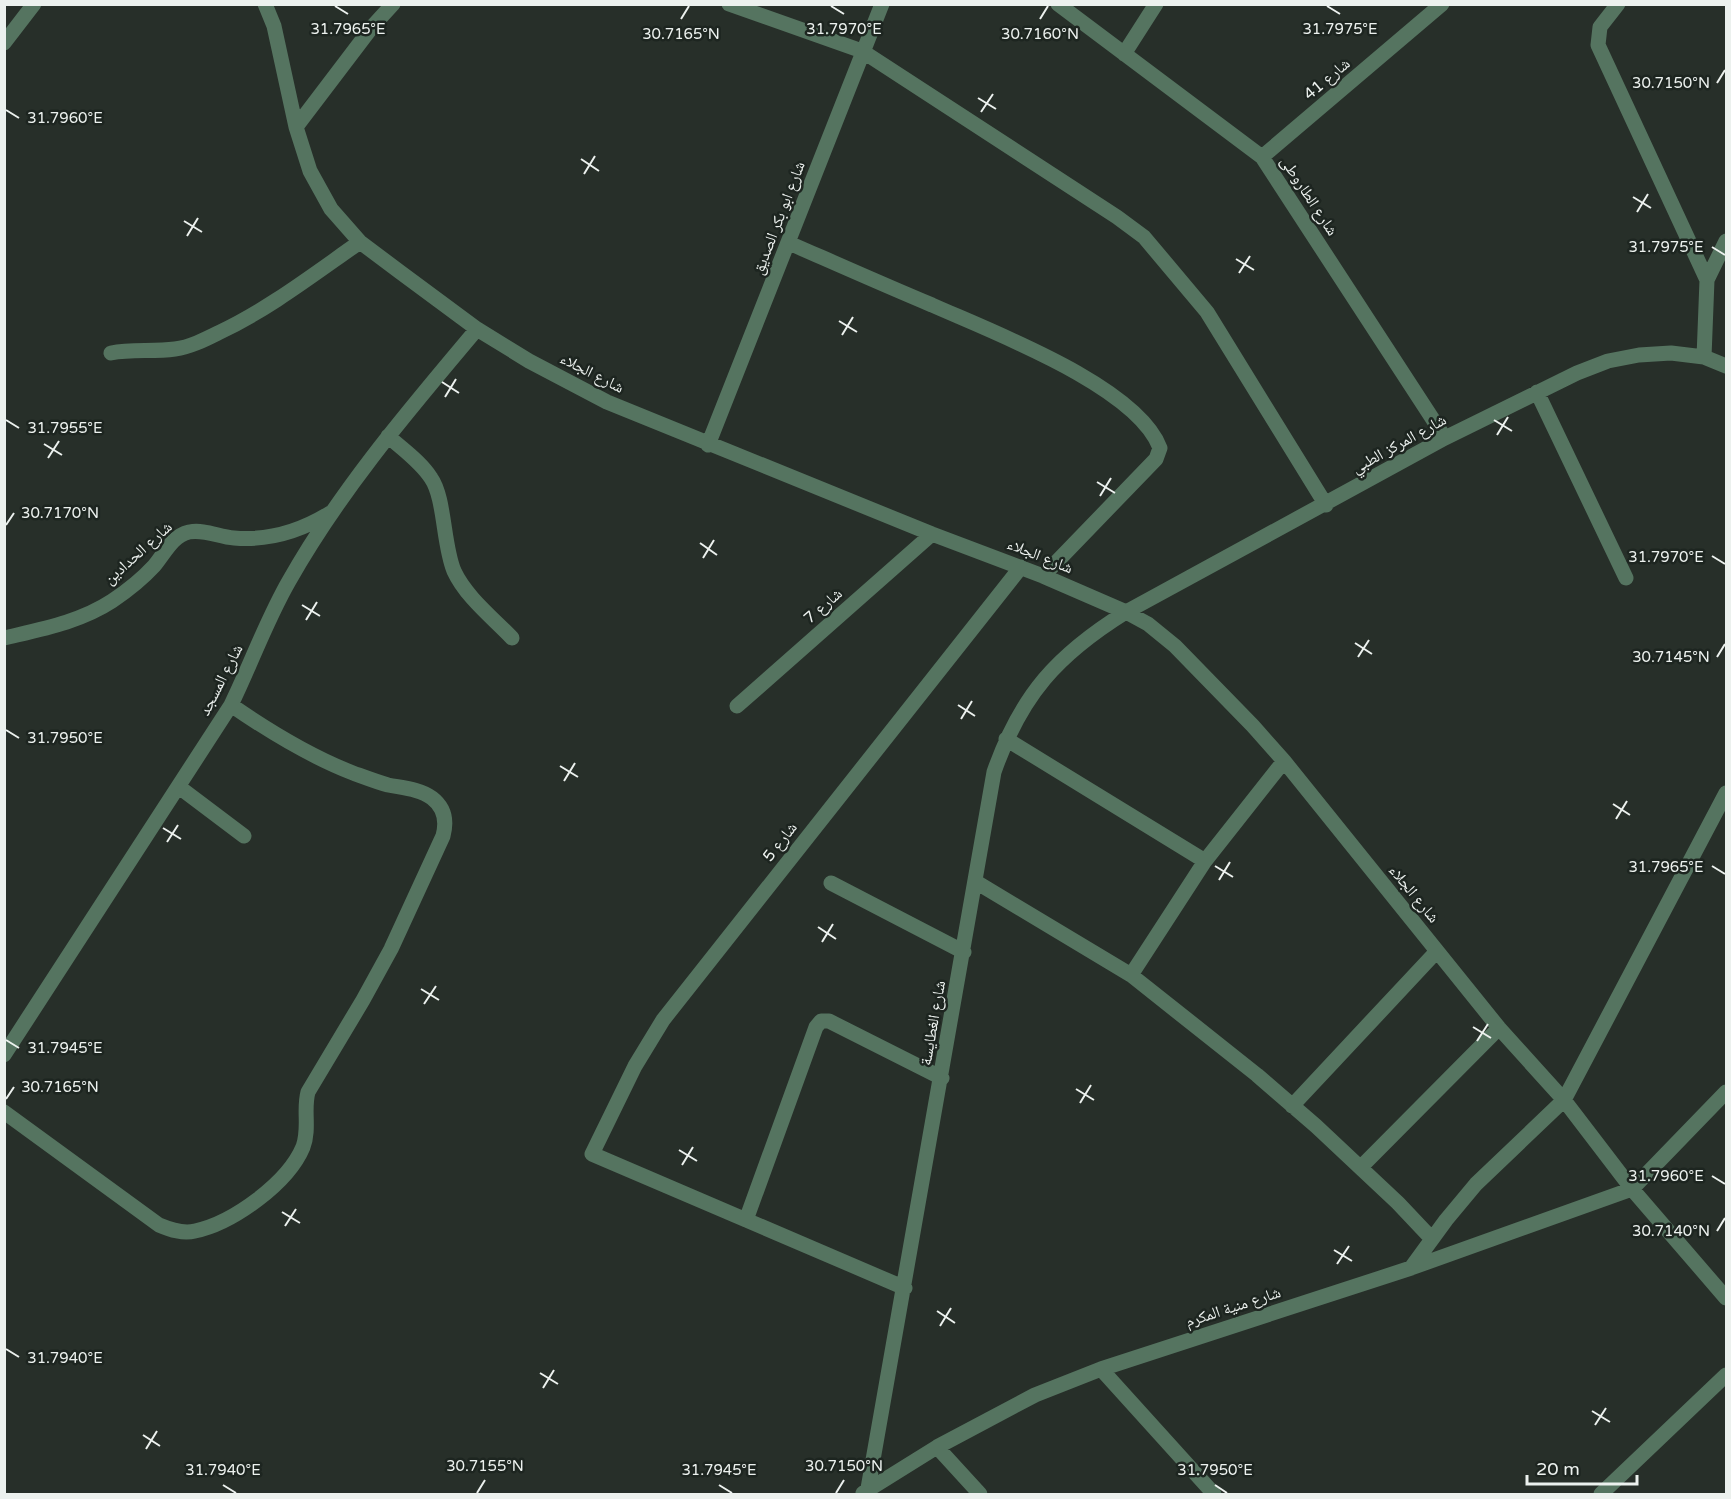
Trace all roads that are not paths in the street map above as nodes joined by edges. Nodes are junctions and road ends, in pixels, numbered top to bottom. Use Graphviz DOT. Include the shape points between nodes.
graph roads {
  1 [pos="34,4"];
  2 [pos="265,4"];
  3 [pos="393,4"];
  4 [pos="729,4"];
  5 [pos="882,4"];
  6 [pos="1058,4"];
  7 [pos="1156,4"];
  8 [pos="1442,4"];
  9 [pos="1618,4"];
  10 [pos="4,44"];
  11 [pos="862,51"];
  12 [pos="1124,54"];
  13 [pos="296,127"];
  14 [pos="1262,157"];
  15 [pos="1726,241"];
  16 [pos="360,242"];
  17 [pos="789,243"];
  18 [pos="1707,280"];
  19 [pos="477,329"];
  20 [pos="111,353"];
  21 [pos="1704,357"];
  22 [pos="1726,366"];
  23 [pos="1537,392"];
  24 [pos="388,436"];
  25 [pos="1445,438"];
  26 [pos="708,445"];
  27 [pos="1326,505"];
  28 [pos="332,511"];
  29 [pos="932,534"];
  30 [pos="1021,567"];
  31 [pos="1043,576"];
  32 [pos="1626,578"];
  33 [pos="1126,612"];
  34 [pos="4,638"];
  35 [pos="512,638"];
  36 [pos="231,705"];
  37 [pos="737,706"];
  38 [pos="1006,739"];
  39 [pos="1284,762"];
  40 [pos="179,786"];
  41 [pos="1726,793"];
  42 [pos="244,836"];
  43 [pos="1205,861"];
  44 [pos="976,882"];
  45 [pos="831,883"];
  46 [pos="1437,951"];
  47 [pos="964,952"];
  48 [pos="1131,975"];
  49 [pos="1499,1028"];
  50 [pos="4,1055"];
  51 [pos="942,1078"];
  52 [pos="1726,1092"];
  53 [pos="1564,1100"];
  54 [pos="1292,1106"];
  55 [pos="4,1112"];
  56 [pos="1361,1167"];
  57 [pos="1632,1189"];
  58 [pos="746,1220"];
  59 [pos="1432,1239"];
  60 [pos="1411,1268"];
  61 [pos="905,1288"];
  62 [pos="1726,1298"];
  63 [pos="1101,1369"];
  64 [pos="1726,1375"];
  65 [pos="937,1447"];
  66 [pos="865,1493"];
  67 [pos="980,1494"];
  68 [pos="1214,1494"];
  69 [pos="1601,1494"];
  1 -- 10 [label="street"];
  2 -- 13 [label="street, شارع الجلاء" via="274,26"];
  3 -- 13 [label="street"];
  4 -- 11 [label="street"];
  5 -- 11 [label="street, شارع ابو بكر الصديق"];
  6 -- 12 [label="street, شارع الطاروطى"];
  7 -- 12 [label="street"];
  8 -- 14 [label="street, شارع 41"];
  9 -- 18 [label="street" via="1600,27 1598,45"];
  11 -- 17 [label="street, شارع ابو بكر الصديق"];
  11 -- 27 [label="street" via="1144,237 1207,312"];
  12 -- 14 [label="street, شارع الطاروطى"];
  13 -- 16 [label="street, شارع الجلاء" via="310,171 331,209"];
  14 -- 25 [label="street, شارع الطاروطى"];
  15 -- 18 [label="street"];
  16 -- 19 [label="street, شارع الجلاء"];
  16 -- 20 [label="street" via="277,300 197,343 175,349"];
  17 -- 26 [label="street, شارع ابو بكر الصديق"];
  17 -- 31 [label="street" via="1046,355 1116,397 1151,430 1160,448 1156,459"];
  18 -- 21 [label="street"];
  19 -- 24 [label="street, شارع المسجد"];
  19 -- 26 [label="street, شارع الجلاء" via="529,362 606,402"];
  21 -- 22 [label="street, شارع المركز الطبي"];
  21 -- 23 [label="street, شارع المركز الطبي" via="1671,353 1608,361"];
  23 -- 25 [label="street, شارع المركز الطبي"];
  23 -- 32 [label="street"];
  24 -- 28 [label="street, شارع المسجد"];
  24 -- 35 [label="street" via="432,479 455,573"];
  25 -- 27 [label="street, شارع المركز الطبي"];
  26 -- 29 [label="street, شارع الجلاء"];
  27 -- 33 [label="street, شارع المركز الطبي"];
  28 -- 34 [label="street, شارع الحدادين" via="275,536 233,538 201,531 179,535 133,586 110,602 85,616"];
  28 -- 36 [label="street, شارع المسجد" via="270,616"];
  29 -- 30 [label="street, شارع الجلاء"];
  29 -- 37 [label="street, شارع 7"];
  30 -- 31 [label="street, شارع الجلاء"];
  30 -- 58 [label="street, شارع 5" via="663,1020 635,1065 592,1154"];
  31 -- 33 [label="street, شارع الجلاء"];
  33 -- 38 [label="street, شارع الغطايسة" via="1096,631 1052,670 1023,707"];
  33 -- 39 [label="street, شارع الجلاء" via="1174,646"];
  36 -- 40 [label="street, شارع المسجد"];
  36 -- 55 [label="street" via="322,760 430,797 439,804 446,825 391,949 308,1092 306,1137 298,1158 285,1175 249,1206 206,1227 183,1232 159,1225"];
  38 -- 43 [label="street"];
  38 -- 44 [label="street, شارع الغطايسة" via="994,772"];
  39 -- 43 [label="street"];
  39 -- 46 [label="street, شارع الجلاء"];
  40 -- 42 [label="street"];
  40 -- 50 [label="street, شارع المسجد"];
  41 -- 53 [label="street"];
  43 -- 48 [label="street"];
  44 -- 47 [label="street, شارع الغطايسة"];
  44 -- 48 [label="street"];
  45 -- 47 [label="street"];
  46 -- 49 [label="street, شارع الجلاء"];
  46 -- 54 [label="street"];
  47 -- 51 [label="street, شارع الغطايسة"];
  48 -- 54 [label="street"];
  49 -- 53 [label="street, شارع الجلاء"];
  49 -- 56 [label="street"];
  51 -- 58 [label="street" via="830,1021 821,1021"];
  51 -- 61 [label="street, شارع الغطايسة"];
  52 -- 57 [label="street"];
  53 -- 57 [label="street, شارع الجلاء"];
  53 -- 59 [label="street" via="1476,1184"];
  54 -- 56 [label="street"];
  56 -- 59 [label="street"];
  57 -- 60 [label="street, شارع منية المكرم"];
  57 -- 62 [label="street, شارع الجلاء"];
  58 -- 61 [label="street"];
  59 -- 60 [label="street"];
  60 -- 63 [label="street, شارع منية المكرم"];
  61 -- 66 [label="street, شارع الغطايسة"];
  63 -- 65 [label="street, شارع منية المكرم" via="1035,1395"];
  63 -- 68 [label="street"];
  64 -- 69 [label="street"];
  65 -- 66 [label="street, شارع منية المكرم"];
  65 -- 67 [label="street"];
}
